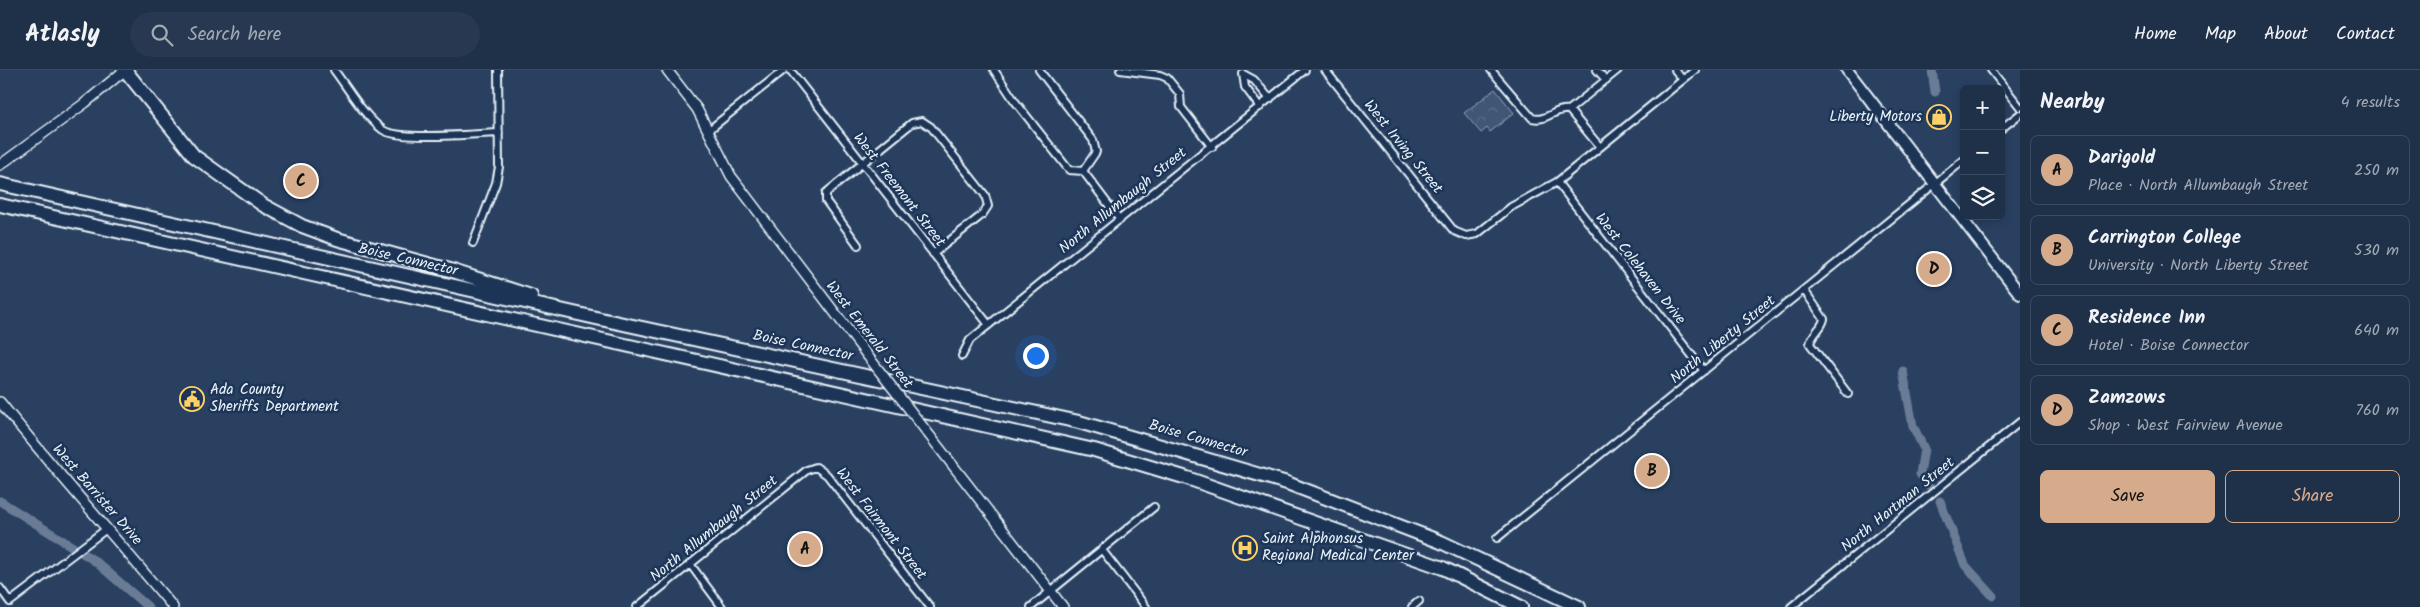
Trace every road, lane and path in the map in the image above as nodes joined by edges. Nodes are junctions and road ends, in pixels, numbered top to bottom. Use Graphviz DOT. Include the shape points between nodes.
graph roads {
  1 [pos="125,70"];
  2 [pos="334,70"];
  3 [pos="498,70"];
  4 [pos="667,70"];
  5 [pos="784,70"];
  6 [pos="790,70"];
  7 [pos="994,70"];
  8 [pos="1039,70"];
  9 [pos="1120,70"];
  10 [pos="1305,70"];
  11 [pos="1325,70"];
  12 [pos="1491,70"];
  13 [pos="1598,70"];
  14 [pos="1618,70"];
  15 [pos="1674,70"];
  16 [pos="1695,70"];
  17 [pos="1847,70"];
  18 [pos="1991,70"];
  19 [pos="1241,72"];
  20 [pos="1606,80"];
  21 [pos="1682,80"];
  22 [pos="1270,99"];
  23 [pos="1260,107"];
  24 [pos="2020,107"];
  25 [pos="1569,110"];
  26 [pos="2020,114"];
  27 [pos="2005,126"];
  28 [pos="709,130"];
  29 [pos="499,134"];
  30 [pos="1212,146"];
  31 [pos="1600,147"];
  32 [pos="1960,163"];
  33 [pos="862,164"];
  34 [pos="0,166"];
  35 [pos="1083,171"];
  36 [pos="1557,182"];
  37 [pos="1934,183"];
  38 [pos="0,184"];
  39 [pos="0,205"];
  40 [pos="1120,220"];
  41 [pos="473,243"];
  42 [pos="858,245"];
  43 [pos="933,254"];
  44 [pos="1804,290"];
  45 [pos="2020,294"];
  46 [pos="605,320"];
  47 [pos="988,326"];
  48 [pos="962,356"];
  49 [pos="1704,371"];
  50 [pos="1848,394"];
  51 [pos="0,402"];
  52 [pos="2020,422"];
  53 [pos="807,470"];
  54 [pos="1154,507"];
  55 [pos="105,530"];
  56 [pos="1497,538"];
  57 [pos="1102,550"];
  58 [pos="690,564"];
  59 [pos="0,588"];
  60 [pos="1051,591"];
  61 [pos="1420,601"];
  62 [pos="173,607"];
  63 [pos="637,607"];
  64 [pos="722,607"];
  65 [pos="930,607"];
  66 [pos="1031,607"];
  67 [pos="1063,607"];
  68 [pos="1146,607"];
  69 [pos="1412,607"];
  70 [pos="1521,607"];
  71 [pos="1579,607"];
  72 [pos="1791,607"];
  1 -- 34 [label="main road"];
  1 -- 46 [label="highway" via="194,156 263,205 302,226"];
  2 -- 29 [label="street" via="368,116 385,131 406,136"];
  3 -- 29 [label="street"];
  4 -- 28 [label="main road, West Emerald Street"];
  5 -- 28 [label="street"];
  6 -- 33 [label="street, West Freemont Street"];
  7 -- 35 [label="street" via="1069,170"];
  8 -- 35 [label="street" via="1093,140 1096,152"];
  9 -- 30 [label="street" via="1167,78 1180,94 1181,107"];
  10 -- 22 [label="street, North Allumbaugh Street"];
  11 -- 36 [label="street, West Irving Street" via="1454,231 1466,236 1477,234 1510,207"];
  12 -- 25 [label="street" via="1532,118 1542,119 1559,110"];
  13 -- 20 [label="street"];
  14 -- 20 [label="street"];
  15 -- 21 [label="street"];
  16 -- 21 [label="street"];
  17 -- 37 [label="main road"];
  18 -- 24 [label="street"];
  19 -- 22 [label="street" via="1254,80"];
  19 -- 23 [label="street" via="1245,87"];
  20 -- 25 [label="street"];
  21 -- 31 [label="street"];
  22 -- 23 [label="street, North Allumbaugh Street"];
  23 -- 30 [label="street, North Allumbaugh Street"];
  25 -- 31 [label="street"];
  26 -- 27 [label="street"];
  28 -- 60 [label="main road, West Emerald Street, bridge" via="736,182"];
  29 -- 41 [label="street" via="496,183"];
  30 -- 40 [label="street, North Allumbaugh Street"];
  31 -- 36 [label="street"];
  32 -- 37 [label="street, North Liberty Street"];
  33 -- 42 [label="street" via="826,193 826,202"];
  33 -- 43 [label="street, West Freemont Street"];
  33 -- 43 [label="street" via="912,123 922,122 931,127 984,195 988,206 982,215"];
  35 -- 40 [label="street"];
  36 -- 49 [label="street, West Colehaven Drive"];
  37 -- 44 [label="street, North Liberty Street"];
  37 -- 45 [label="main road"];
  38 -- 46 [label="highway, Boise Connector"];
  39 -- 70 [label="highway" via="1094,450 1304,518 1444,568"];
  40 -- 47 [label="street, North Allumbaugh Street"];
  43 -- 47 [label="street, West Freemont Street"];
  44 -- 49 [label="street, North Liberty Street"];
  44 -- 50 [label="street" via="1824,319 1810,344"];
  46 -- 71 [label="highway, Boise Connector" via="1079,422 1271,478 1442,542"];
  47 -- 48 [label="street, North Allumbaugh Street" via="970,340"];
  49 -- 56 [label="street, North Liberty Street"];
  51 -- 55 [label="main road, West Barrister Drive"];
  52 -- 72 [label="street, North Hartman Street"];
  53 -- 58 [label="street, North Allumbaugh Street"];
  53 -- 65 [label="street, West Fairmont Street" via="816,467 827,475"];
  54 -- 57 [label="street"];
  55 -- 59 [label="street" via="10,602"];
  55 -- 62 [label="main road, West Barrister Drive" via="132,556"];
  57 -- 60 [label="street"];
  57 -- 68 [label="street"];
  58 -- 63 [label="street, North Allumbaugh Street"];
  58 -- 64 [label="street"];
  60 -- 66 [label="street"];
  60 -- 67 [label="main road, West Emerald Street"];
  61 -- 69 [label="street"];
}
